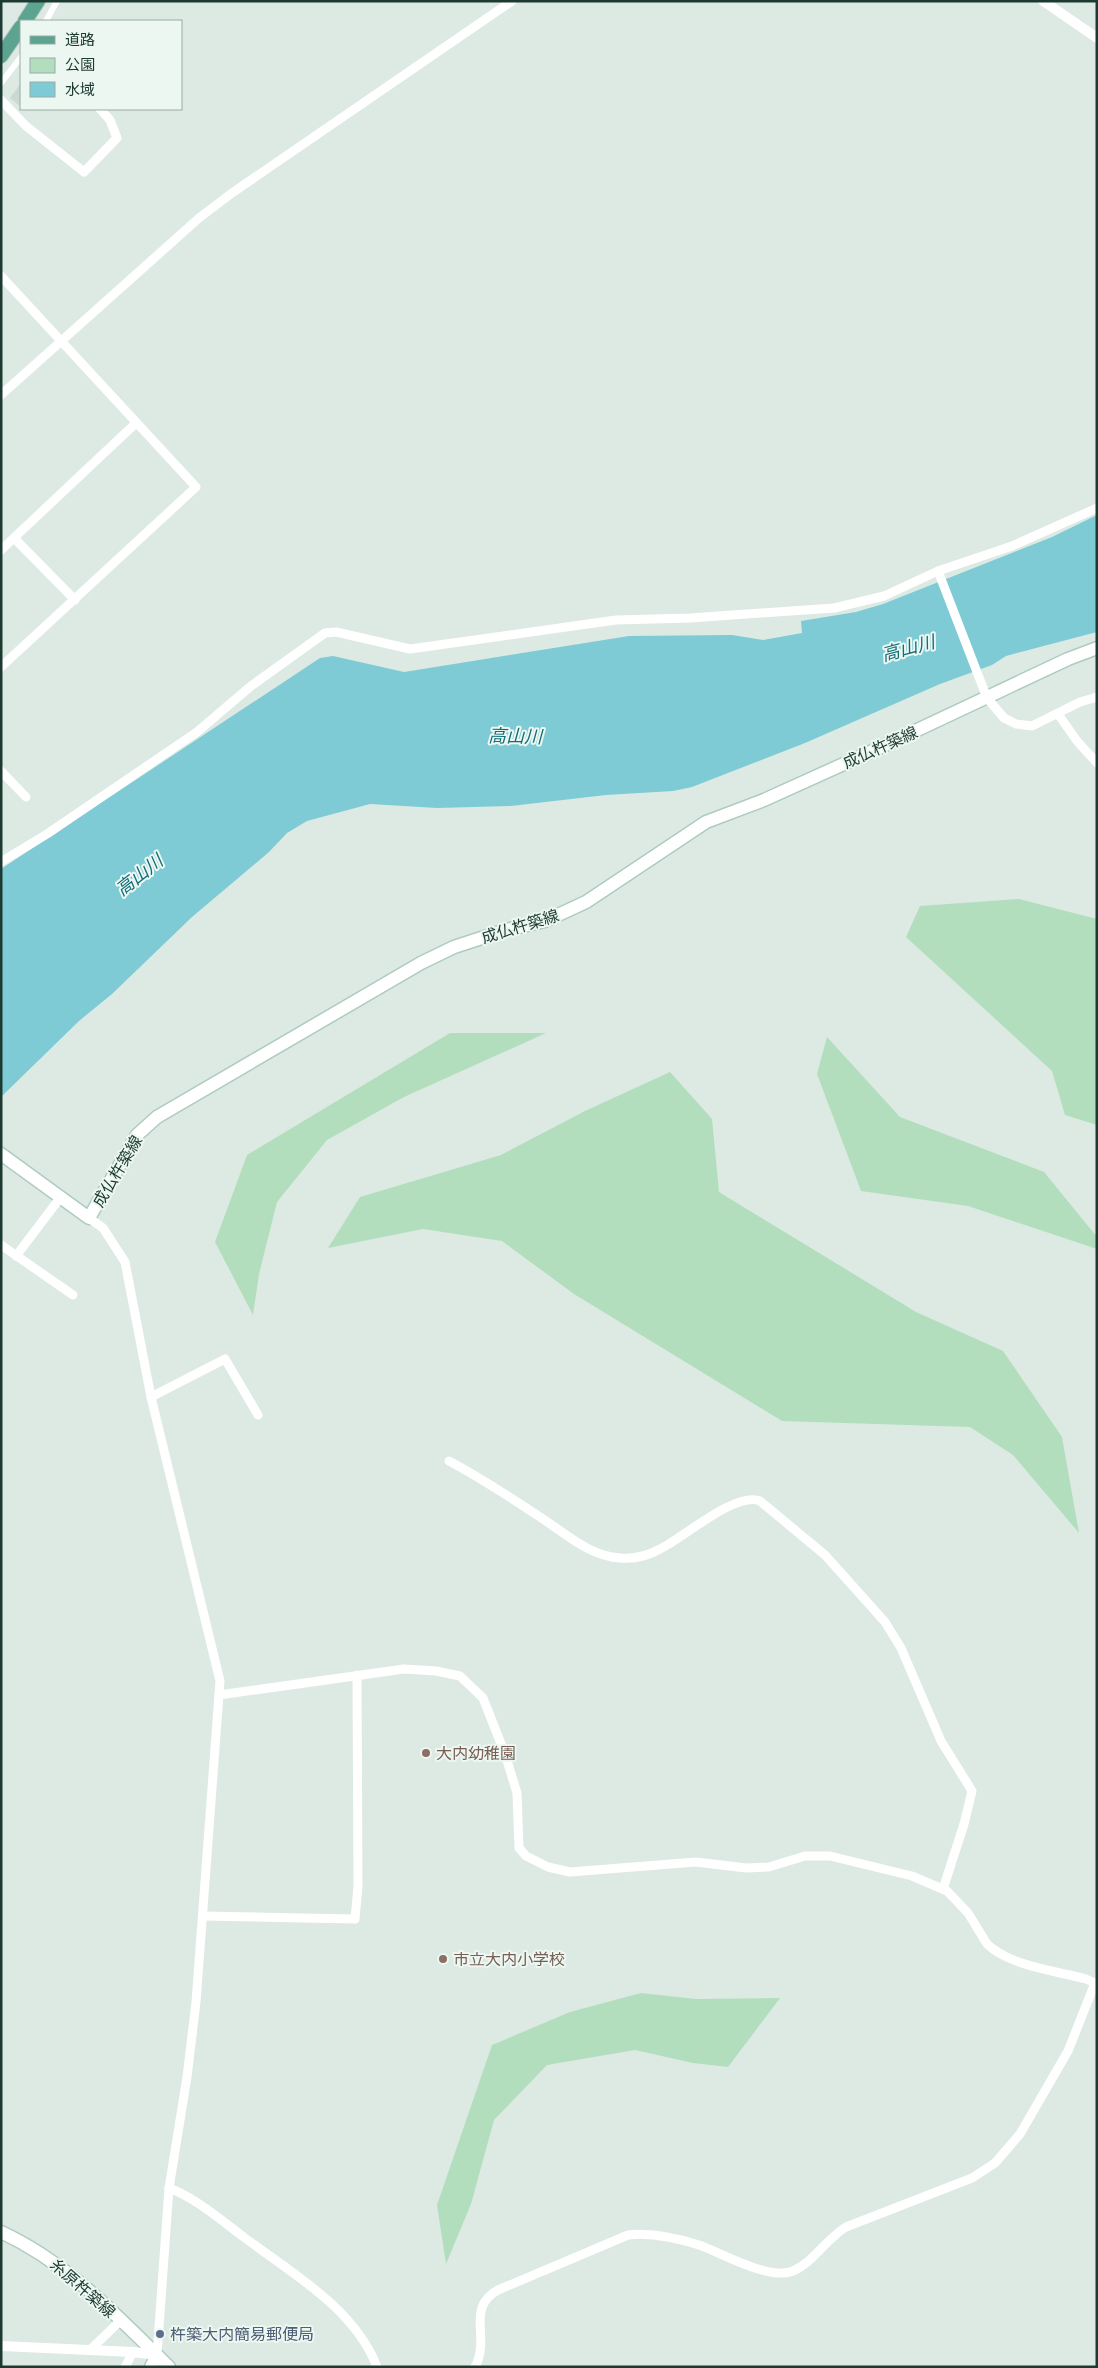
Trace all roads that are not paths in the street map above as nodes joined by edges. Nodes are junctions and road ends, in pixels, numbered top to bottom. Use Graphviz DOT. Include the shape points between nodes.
graph roads {
  1 [pos="38,1"];
  2 [pos="56,1"];
  3 [pos="512,1"];
  4 [pos="1043,1"];
  5 [pos="26,20"];
  6 [pos="46,20"];
  7 [pos="20,28"];
  8 [pos="1097,38"];
  9 [pos="1,56"];
  10 [pos="20,58"];
  11 [pos="1,84"];
  12 [pos="1,100"];
  13 [pos="101,110"];
  14 [pos="1,276"];
  15 [pos="60,341"];
  16 [pos="1,395"];
  17 [pos="136,423"];
  18 [pos="1097,508"];
  19 [pos="14,538"];
  20 [pos="1,550"];
  21 [pos="938,571"];
  22 [pos="74,600"];
  23 [pos="1097,648"];
  24 [pos="2,664"];
  25 [pos="1097,697"];
  26 [pos="987,698"];
  27 [pos="1058,714"];
  28 [pos="1097,763"];
  29 [pos="1,771"];
  30 [pos="26,797"];
  31 [pos="1,862"];
  32 [pos="1,1154"];
  33 [pos="60,1198"];
  34 [pos="89,1218"];
  35 [pos="1,1246"];
  36 [pos="16,1256"];
  37 [pos="73,1296"];
  38 [pos="151,1397"];
  39 [pos="258,1414"];
  40 [pos="449,1461"];
  41 [pos="357,1675"];
  42 [pos="218,1695"];
  43 [pos="944,1889"];
  44 [pos="202,1916"];
  45 [pos="1096,1984"];
  46 [pos="169,2188"];
  47 [pos="1,2232"];
  48 [pos="121,2320"];
  49 [pos="1,2346"];
  50 [pos="90,2350"];
  51 [pos="133,2352"];
  52 [pos="157,2355"];
  53 [pos="125,2367"];
  54 [pos="151,2367"];
  55 [pos="169,2367"];
  56 [pos="377,2367"];
  57 [pos="475,2367"];
  1 -- 5 [label="main road"];
  2 -- 6 [label="street"];
  3 -- 15 [label="street" via="232,193 199,218"];
  4 -- 8 [label="street"];
  7 -- 9 [label="main road"];
  10 -- 11 [label="street"];
  12 -- 13 [label="street" via="26,126 84,172 117,138 110,120"];
  14 -- 15 [label="street"];
  15 -- 16 [label="street"];
  15 -- 17 [label="street"];
  17 -- 19 [label="street"];
  17 -- 22 [label="street" via="196,487"];
  18 -- 21 [label="street" via="1012,546"];
  19 -- 20 [label="street"];
  19 -- 22 [label="street"];
  21 -- 26 [label="street"];
  21 -- 31 [label="street" via="884,596 834,608 616,620 410,649 336,632 325,633 251,686 197,732"];
  22 -- 24 [label="street"];
  23 -- 26 [label="main road, 成仏杵築線"];
  25 -- 27 [label="street"];
  26 -- 27 [label="street" via="1004,718 1024,726 1032,726"];
  26 -- 34 [label="main road, 成仏杵築線" via="764,800 706,822 568,911 544,921 454,946 421,963 156,1117 137,1135"];
  27 -- 28 [label="street"];
  29 -- 30 [label="street"];
  32 -- 33 [label="main road, 成仏杵築線"];
  33 -- 34 [label="main road, 成仏杵築線"];
  33 -- 36 [label="street"];
  34 -- 38 [label="street" via="103,1228 125,1262"];
  35 -- 36 [label="street"];
  36 -- 37 [label="street"];
  38 -- 39 [label="street" via="225,1359"];
  38 -- 42 [label="street" via="216,1661 220,1681"];
  40 -- 43 [label="street" via="588,1549 610,1556 631,1558 660,1549 742,1500 751,1499 760,1501 824,1555 885,1622 905,1656 941,1741 972,1791"];
  41 -- 42 [label="street"];
  41 -- 43 [label="street" via="404,1669 436,1671 460,1676 467,1681 482,1698 505,1754 517,1793 520,1848 526,1856 548,1867 570,1872 696,1862 753,1868 769,1867 805,1856 830,1856 912,1876"];
  41 -- 44 [label="street" via="358,1886 355,1918"];
  42 -- 44 [label="street"];
  43 -- 45 [label="street" via="960,1902 992,1950 1010,1959"];
  44 -- 46 [label="street" via="187,2077"];
  45 -- 57 [label="street" via="1068,2051 1030,2119 1009,2149 987,2169 972,2178 846,2227 800,2267 787,2273 754,2267 693,2244 646,2233 628,2234 498,2290 487,2298 480,2316 482,2341"];
  46 -- 52 [label="street"];
  46 -- 56 [label="street" via="228,2225 313,2289 360,2335"];
  47 -- 48 [label="main road, 糸原杵築線" via="50,2259"];
  48 -- 50 [label="street"];
  48 -- 52 [label="main road, 糸原杵築線"];
  49 -- 50 [label="street"];
  50 -- 51 [label="street"];
  51 -- 52 [label="street"];
  51 -- 53 [label="street"];
  52 -- 54 [label="main road"];
  52 -- 55 [label="main road, 糸原杵築線"];
}
